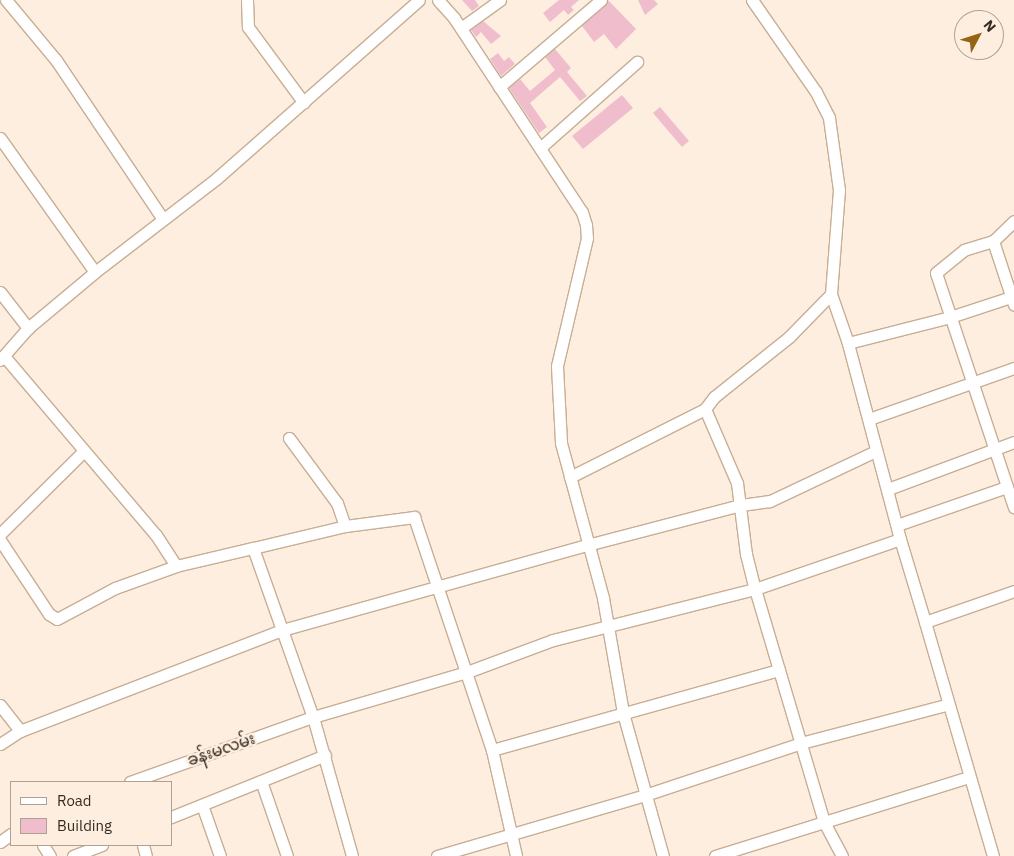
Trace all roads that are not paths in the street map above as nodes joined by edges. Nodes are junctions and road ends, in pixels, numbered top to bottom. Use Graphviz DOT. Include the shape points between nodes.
graph roads {
  1 [pos="6,0"];
  2 [pos="247,0"];
  3 [pos="419,0"];
  4 [pos="438,0"];
  5 [pos="500,0"];
  6 [pos="601,0"];
  7 [pos="752,0"];
  8 [pos="461,28"];
  9 [pos="636,62"];
  10 [pos="499,87"];
  11 [pos="304,104"];
  12 [pos="0,138"];
  13 [pos="540,148"];
  14 [pos="163,219"];
  15 [pos="1014,221"];
  16 [pos="993,242"];
  17 [pos="95,272"];
  18 [pos="0,292"];
  19 [pos="831,294"];
  20 [pos="1013,299"];
  21 [pos="950,317"];
  22 [pos="28,328"];
  23 [pos="848,343"];
  24 [pos="2,358"];
  25 [pos="1014,368"];
  26 [pos="972,380"];
  27 [pos="705,409"];
  28 [pos="868,419"];
  29 [pos="289,438"];
  30 [pos="1014,442"];
  31 [pos="994,449"];
  32 [pos="876,450"];
  33 [pos="84,452"];
  34 [pos="570,477"];
  35 [pos="1007,487"];
  36 [pos="888,489"];
  37 [pos="741,505"];
  38 [pos="1014,507"];
  39 [pos="897,525"];
  40 [pos="345,526"];
  41 [pos="0,534"];
  42 [pos="900,539"];
  43 [pos="0,540"];
  44 [pos="590,544"];
  45 [pos="254,548"];
  46 [pos="176,566"];
  47 [pos="439,588"];
  48 [pos="755,589"];
  49 [pos="1014,591"];
  50 [pos="925,622"];
  51 [pos="609,624"];
  52 [pos="282,630"];
  53 [pos="780,670"];
  54 [pos="467,672"];
  55 [pos="946,705"];
  56 [pos="0,706"];
  57 [pos="623,713"];
  58 [pos="313,717"];
  59 [pos="20,731"];
  60 [pos="801,743"];
  61 [pos="0,744"];
  62 [pos="492,750"];
  63 [pos="325,755"];
  64 [pos="968,777"];
  65 [pos="133,781"];
  66 [pos="261,781"];
  67 [pos="645,795"];
  68 [pos="202,805"];
  69 [pos="172,817"];
  70 [pos="824,822"];
  71 [pos="512,835"];
  72 [pos="99,846"];
  73 [pos="73,856"];
  74 [pos="220,856"];
  75 [pos="287,856"];
  76 [pos="352,856"];
  77 [pos="437,856"];
  78 [pos="516,856"];
  79 [pos="662,856"];
  80 [pos="715,856"];
  81 [pos="842,856"];
  82 [pos="993,856"];
  1 -- 14 [label="street" via="56,60"];
  2 -- 11 [label="street" via="248,27"];
  3 -- 11 [label="street"];
  4 -- 8 [label="street"];
  5 -- 8 [label="street"];
  6 -- 10 [label="street"];
  7 -- 19 [label="street" via="816,92 828,118 838,190"];
  8 -- 10 [label="street"];
  9 -- 13 [label="street"];
  10 -- 13 [label="street"];
  11 -- 14 [label="street"];
  12 -- 17 [label="street"];
  13 -- 34 [label="street" via="582,212 586,225 587,238 557,366 562,443"];
  14 -- 17 [label="street"];
  15 -- 16 [label="street"];
  16 -- 20 [label="street"];
  16 -- 21 [label="street" via="964,250 936,273"];
  17 -- 22 [label="street"];
  18 -- 22 [label="street"];
  19 -- 23 [label="street"];
  19 -- 27 [label="street" via="789,337"];
  20 -- 21 [label="street"];
  21 -- 23 [label="street"];
  21 -- 26 [label="street"];
  22 -- 24 [label="street"];
  23 -- 28 [label="street"];
  24 -- 33 [label="street"];
  25 -- 26 [label="street"];
  26 -- 28 [label="street"];
  26 -- 31 [label="street"];
  27 -- 34 [label="street"];
  27 -- 37 [label="street" via="729,459"];
  28 -- 32 [label="street"];
  29 -- 40 [label="street" via="336,503"];
  30 -- 31 [label="street"];
  31 -- 35 [label="street"];
  31 -- 36 [label="street"];
  32 -- 36 [label="street"];
  32 -- 37 [label="street" via="785,496"];
  33 -- 41 [label="street"];
  33 -- 46 [label="street" via="156,535"];
  34 -- 44 [label="street"];
  35 -- 38 [label="street"];
  35 -- 39 [label="street"];
  36 -- 39 [label="street"];
  37 -- 44 [label="street"];
  37 -- 48 [label="street" via="746,554"];
  39 -- 42 [label="street"];
  40 -- 45 [label="street"];
  40 -- 47 [label="street" via="414,517"];
  42 -- 48 [label="street, ခန်းမလမ်း"];
  42 -- 50 [label="street"];
  43 -- 46 [label="street" via="49,614 57,619 116,588"];
  44 -- 47 [label="street"];
  44 -- 51 [label="street"];
  45 -- 46 [label="street"];
  45 -- 52 [label="street"];
  47 -- 52 [label="street"];
  47 -- 54 [label="street"];
  48 -- 51 [label="street, ခန်းမလမ်း"];
  48 -- 53 [label="street"];
  49 -- 50 [label="street"];
  50 -- 55 [label="street"];
  51 -- 54 [label="street, ခန်းမလမ်း"];
  51 -- 57 [label="street"];
  52 -- 58 [label="street"];
  52 -- 59 [label="street"];
  53 -- 57 [label="street"];
  53 -- 60 [label="street"];
  54 -- 58 [label="street, ခန်းမလမ်း"];
  54 -- 62 [label="street"];
  55 -- 60 [label="street"];
  55 -- 64 [label="street"];
  56 -- 59 [label="street"];
  57 -- 62 [label="street"];
  57 -- 67 [label="street"];
  58 -- 63 [label="street"];
  58 -- 65 [label="street, ခန်းမလမ်း"];
  59 -- 61 [label="street"];
  60 -- 67 [label="street"];
  60 -- 70 [label="street"];
  62 -- 71 [label="street"];
  63 -- 66 [label="street"];
  63 -- 76 [label="street"];
  64 -- 70 [label="street"];
  64 -- 82 [label="street"];
  66 -- 68 [label="street"];
  66 -- 75 [label="street"];
  67 -- 71 [label="street"];
  67 -- 79 [label="street"];
  68 -- 69 [label="street"];
  68 -- 74 [label="street"];
  70 -- 80 [label="street"];
  70 -- 81 [label="street"];
  71 -- 77 [label="street"];
  71 -- 78 [label="street"];
  72 -- 73 [label="street"];
}
